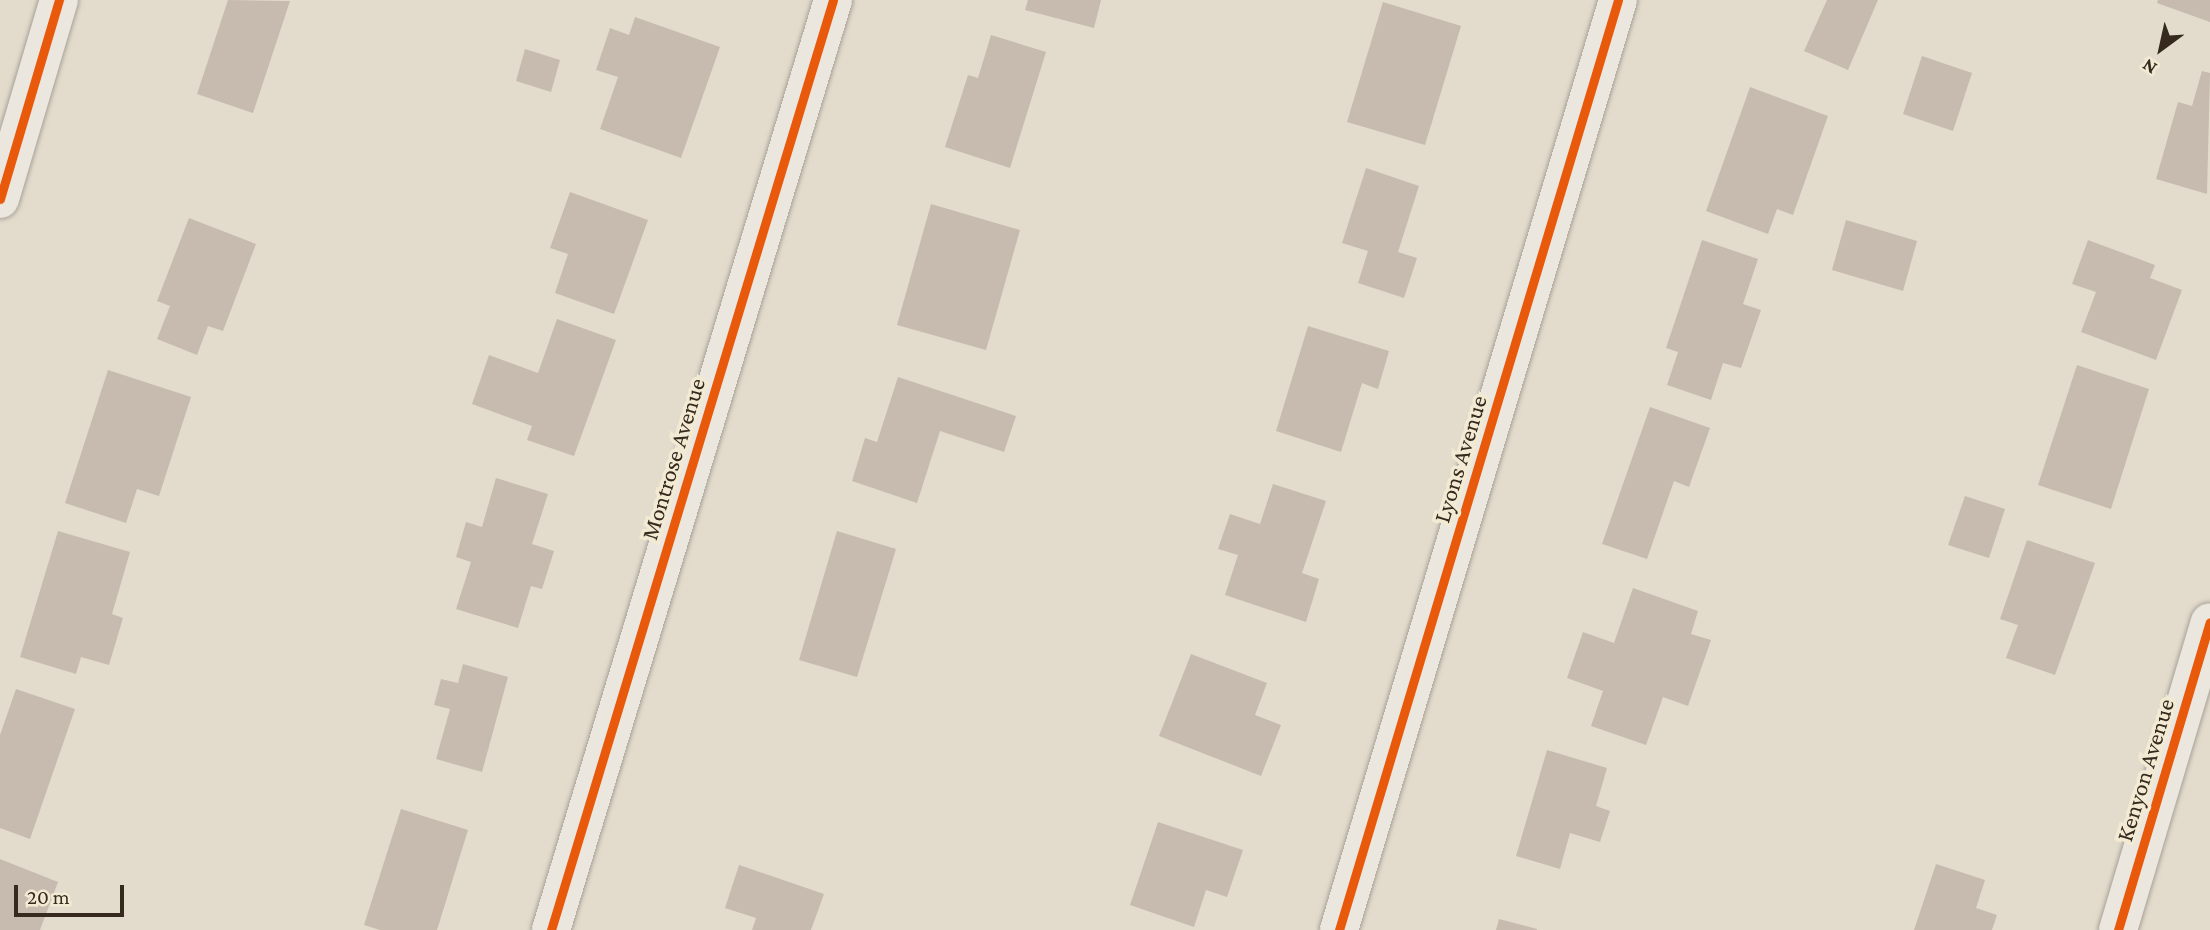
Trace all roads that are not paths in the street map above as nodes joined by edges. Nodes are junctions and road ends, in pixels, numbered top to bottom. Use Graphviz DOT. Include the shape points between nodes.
graph roads {
  1 [pos="59,0"];
  2 [pos="833,0"];
  3 [pos="1618,0"];
  4 [pos="0,199"];
  5 [pos="2210,622"];
  6 [pos="551,930"];
  7 [pos="1339,930"];
  8 [pos="2118,930"];
  1 -- 4 [label="street"];
  2 -- 6 [label="street, Montrose Avenue"];
  3 -- 7 [label="street, Lyons Avenue"];
  5 -- 8 [label="street, Kenyon Avenue"];
}
